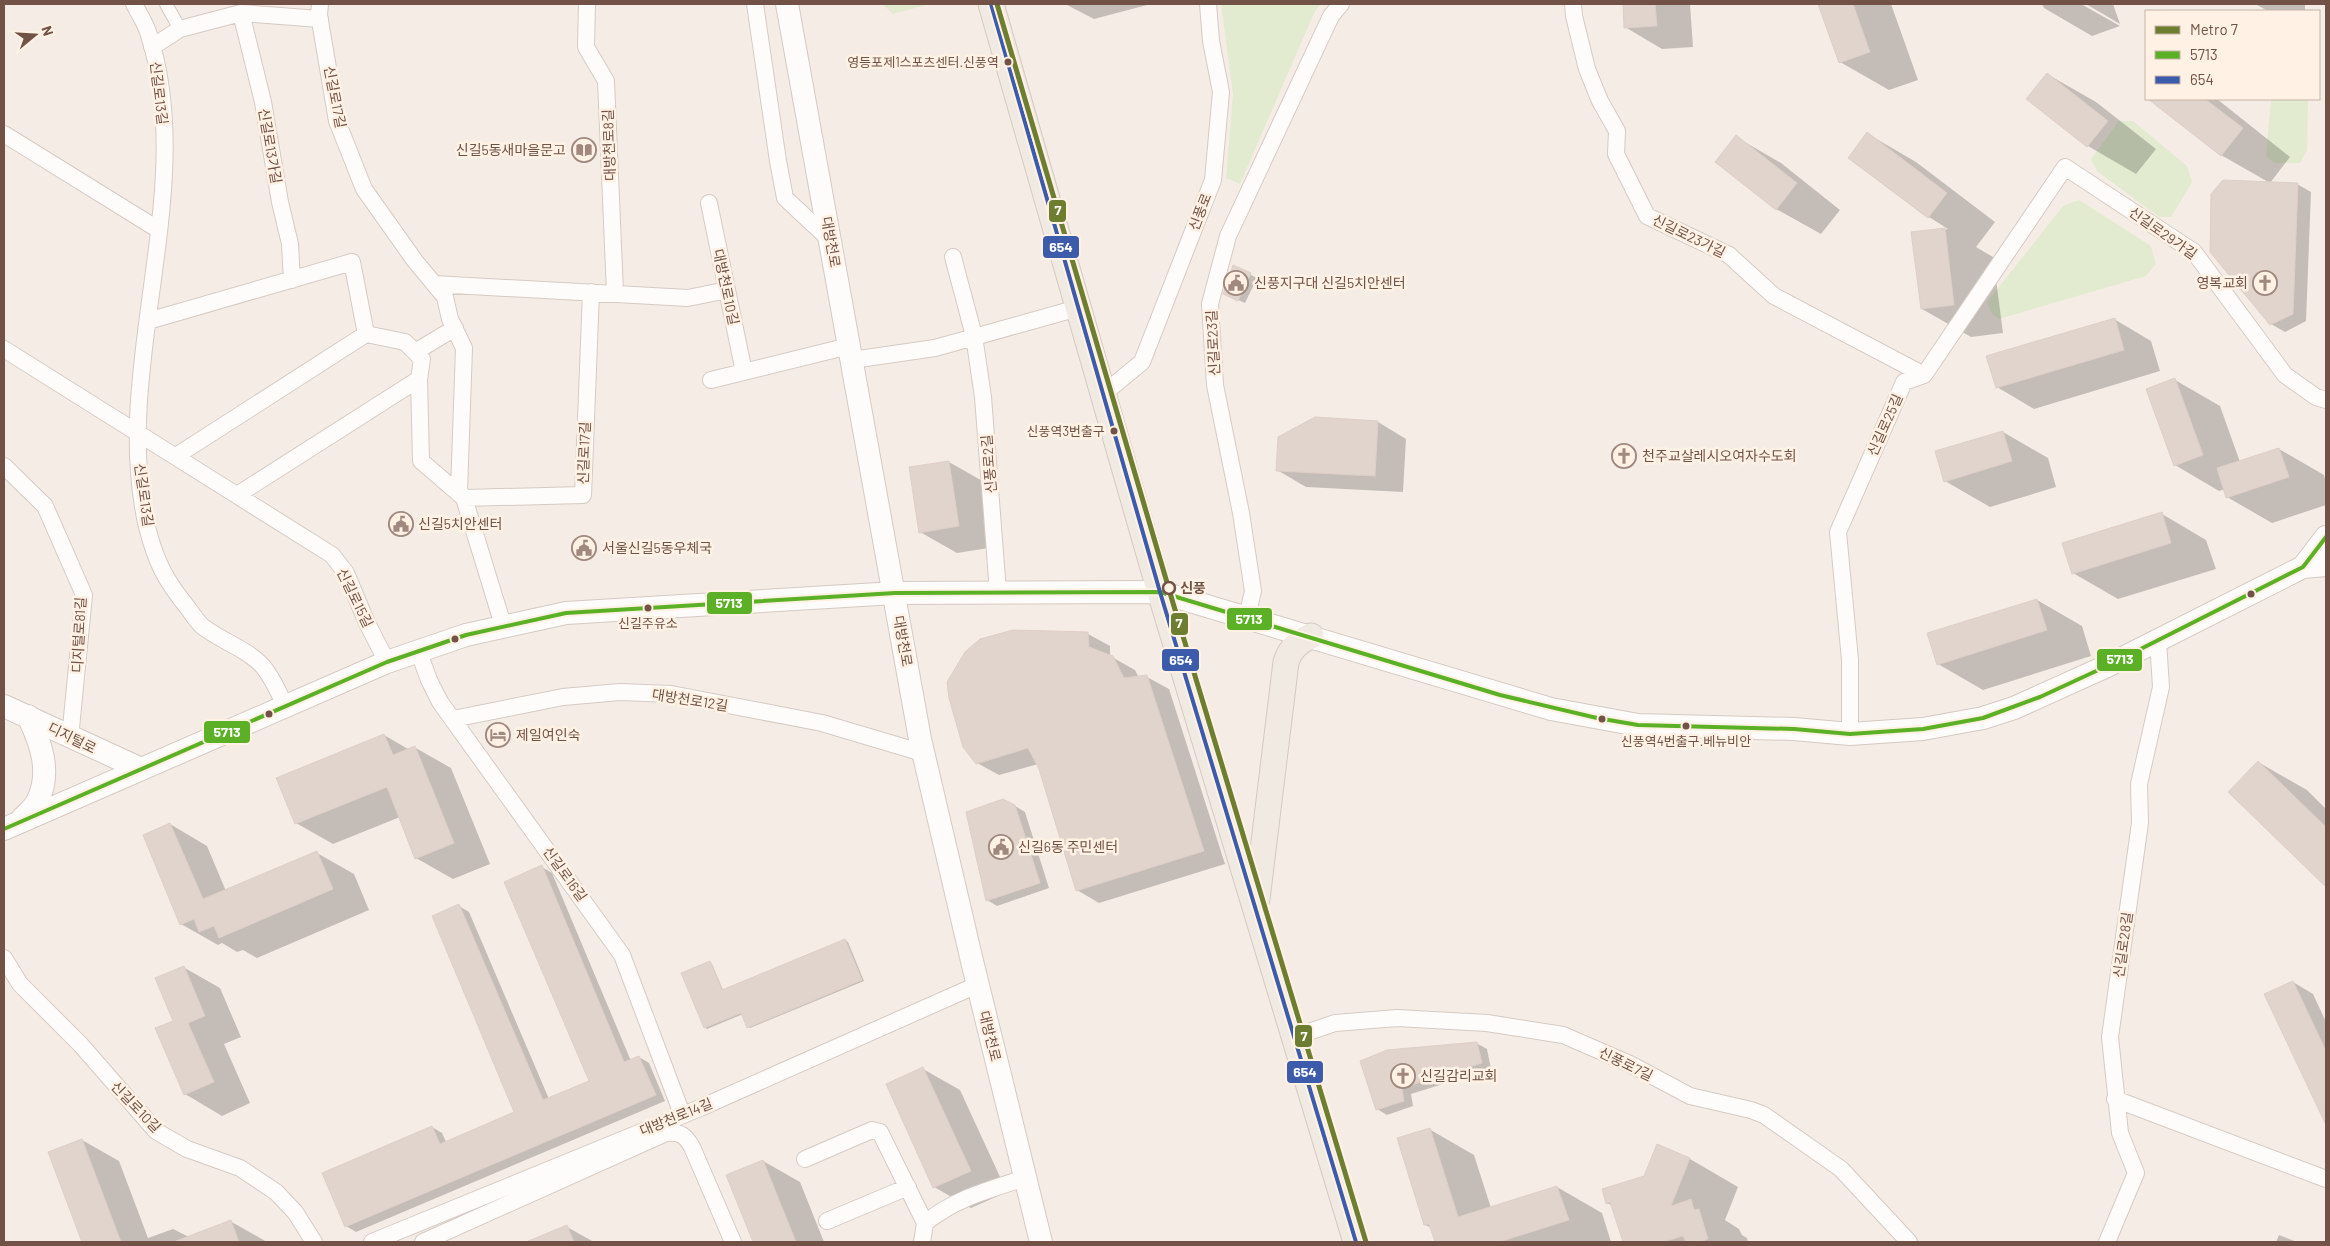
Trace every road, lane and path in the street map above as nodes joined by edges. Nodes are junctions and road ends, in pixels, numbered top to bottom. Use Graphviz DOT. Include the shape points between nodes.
graph roads {
  1 [pos="134,4"];
  2 [pos="166,4"];
  3 [pos="587,4"];
  4 [pos="755,4"];
  5 [pos="787,4"];
  6 [pos="992,4"];
  7 [pos="1208,4"];
  8 [pos="1341,4"];
  9 [pos="1573,4"];
  10 [pos="320,11"];
  11 [pos="241,13"];
  12 [pos="180,29"];
  13 [pos="152,47"];
  14 [pos="4,134"];
  15 [pos="2065,167"];
  16 [pos="709,203"];
  17 [pos="159,230"];
  18 [pos="830,240"];
  19 [pos="953,258"];
  20 [pos="292,280"];
  21 [pos="434,284"];
  22 [pos="727,290"];
  23 [pos="590,292"];
  24 [pos="615,293"];
  25 [pos="1078,308"];
  26 [pos="148,321"];
  27 [pos="455,328"];
  28 [pos="366,334"];
  29 [pos="974,336"];
  30 [pos="4,349"];
  31 [pos="415,352"];
  32 [pos="851,353"];
  33 [pos="744,372"];
  34 [pos="1924,375"];
  35 [pos="419,379"];
  36 [pos="711,380"];
  37 [pos="1103,394"];
  38 [pos="2326,400"];
  39 [pos="137,431"];
  40 [pos="176,456"];
  41 [pos="4,466"];
  42 [pos="237,495"];
  43 [pos="464,498"];
  44 [pos="2326,537"];
  45 [pos="2326,565"];
  46 [pos="2303,567"];
  47 [pos="998,592"];
  48 [pos="1160,592"];
  49 [pos="895,593"];
  50 [pos="1248,616"];
  51 [pos="503,626"];
  52 [pos="1311,636"];
  53 [pos="2158,640"];
  54 [pos="418,650"];
  55 [pos="386,662"];
  56 [pos="4,706"];
  57 [pos="285,706"];
  58 [pos="28,716"];
  59 [pos="453,719"];
  60 [pos="1850,734"];
  61 [pos="70,738"];
  62 [pos="923,753"];
  63 [pos="141,769"];
  64 [pos="12,826"];
  65 [pos="1255,909"];
  66 [pos="4,958"];
  67 [pos="977,984"];
  68 [pos="1294,1037"];
  69 [pos="2114,1099"];
  70 [pos="682,1114"];
  71 [pos="805,1159"];
  72 [pos="1025,1178"];
  73 [pos="2326,1179"];
  74 [pos="908,1187"];
  75 [pos="827,1221"];
  76 [pos="925,1223"];
  77 [pos="314,1242"];
  78 [pos="372,1242"];
  79 [pos="423,1242"];
  80 [pos="734,1242"];
  81 [pos="922,1242"];
  82 [pos="1041,1242"];
  83 [pos="1356,1242"];
  84 [pos="1908,1242"];
  85 [pos="2107,1242"];
  1 -- 13 [label="street, 신길로13길"];
  2 -- 12 [label="street"];
  3 -- 24 [label="street, 대방천로8길" via="586,48 606,81"];
  4 -- 18 [label="street" via="785,198"];
  5 -- 18 [label="main road, 대방천로"];
  6 -- 25 [label="main road"];
  7 -- 37 [label="street, 신풍로" via="1221,92 1213,180 1142,362"];
  8 -- 50 [label="street, 신길로23길" via="1331,16 1228,236 1210,304 1215,385 1253,590"];
  9 -- 34 [label="street, 신길로23가길" via="1586,69 1617,131 1616,154 1647,216 1729,255 1774,296"];
  10 -- 11 [label="street, 신길로13길"];
  10 -- 21 [label="street, 신길로17길" via="337,121 364,189"];
  11 -- 12 [label="street, 신길로13길"];
  11 -- 20 [label="street, 신길로13가길" via="263,102 290,244"];
  12 -- 13 [label="street, 신길로13길"];
  13 -- 17 [label="street, 신길로13길" via="160,79 164,124"];
  14 -- 17 [label="street"];
  15 -- 34 [label="street, 신길로25길"];
  15 -- 38 [label="street, 신길로29가길" via="2194,252 2285,374 2316,397"];
  16 -- 22 [label="street, 대방천로10길"];
  17 -- 26 [label="street, 신길로13길"];
  18 -- 32 [label="main road, 대방천로"];
  19 -- 29 [label="street, 신풍로2길"];
  20 -- 26 [label="street"];
  20 -- 28 [label="street" via="352,262"];
  21 -- 23 [label="street"];
  21 -- 27 [label="street, 신길로17길" via="444,297"];
  22 -- 24 [label="street" via="688,298"];
  22 -- 33 [label="street, 대방천로10길"];
  23 -- 24 [label="street"];
  23 -- 43 [label="street, 신길로17길" via="582,495"];
  25 -- 29 [label="street"];
  25 -- 37 [label="main road"];
  26 -- 39 [label="street, 신길로13길"];
  27 -- 31 [label="street"];
  27 -- 43 [label="street, 신길로17길" via="464,348 459,491"];
  28 -- 31 [label="street" via="405,342"];
  28 -- 40 [label="street"];
  29 -- 32 [label="street" via="935,348"];
  29 -- 47 [label="street, 신풍로2길" via="983,397"];
  30 -- 39 [label="street, 신길로15길"];
  31 -- 35 [label="street" via="422,359"];
  32 -- 33 [label="street"];
  32 -- 49 [label="main road, 대방천로"];
  33 -- 36 [label="street"];
  34 -- 60 [label="street, 신길로25길" via="1904,382 1838,532 1850,660"];
  35 -- 42 [label="street"];
  35 -- 43 [label="street" via="421,460"];
  37 -- 48 [label="main road"];
  39 -- 40 [label="street, 신길로15길"];
  39 -- 57 [label="street, 신길로13길" via="147,526 167,583 202,625 264,668"];
  40 -- 42 [label="street, 신길로15길"];
  41 -- 61 [label="street, 디지털로81길" via="45,506 84,595"];
  42 -- 55 [label="street, 신길로15길" via="332,555 346,573"];
  43 -- 51 [label="street, 신길로17길"];
  44 -- 46 [label="main road"];
  45 -- 46 [label="main road"];
  46 -- 53 [label="main road"];
  47 -- 48 [label="main road"];
  47 -- 49 [label="main road"];
  48 -- 50 [label="main road"];
  48 -- 65 [label="main road"];
  49 -- 51 [label="main road" via="612,609 566,613"];
  49 -- 62 [label="main road, 대방천로"];
  50 -- 52 [label="main road"];
  51 -- 54 [label="main road"];
  52 -- 60 [label="main road" via="1551,709 1638,725 1794,729"];
  52 -- 65 [label="main road" via="1294,646 1286,662"];
  53 -- 60 [label="main road" via="2048,694 1983,718 1923,729"];
  53 -- 69 [label="street, 신길로28길" via="2161,687 2139,784 2140,823 2110,1037"];
  54 -- 55 [label="main road"];
  54 -- 59 [label="street, 신길로16길" via="429,680"];
  55 -- 57 [label="main road"];
  56 -- 58 [label="main road, 디지털로"];
  57 -- 63 [label="main road"];
  58 -- 61 [label="main road, 디지털로"];
  58 -- 64 [label="main road" via="41,743 44,773 37,802"];
  59 -- 62 [label="street, 대방천로12길" via="563,697 620,692 670,694 822,723"];
  59 -- 70 [label="street, 신길로16길" via="622,955"];
  61 -- 63 [label="main road, 디지털로"];
  62 -- 67 [label="main road, 대방천로"];
  63 -- 64 [label="main road"];
  65 -- 68 [label="main road"];
  66 -- 77 [label="street, 신길로10길" via="20,984 81,1046 156,1131 187,1150 240,1168 276,1192 295,1212"];
  67 -- 70 [label="street, 대방천로14길"];
  67 -- 72 [label="main road, 대방천로"];
  68 -- 83 [label="main road"];
  68 -- 84 [label="street, 신풍로7길" via="1335,1023 1397,1018 1487,1023 1563,1035 1630,1064 1690,1096 1764,1115 1841,1169"];
  69 -- 73 [label="street"];
  69 -- 85 [label="street, 신길로28길" via="2120,1133 2136,1173"];
  70 -- 78 [label="street, 대방천로14길"];
  71 -- 74 [label="street" via="872,1130 880,1132"];
  72 -- 76 [label="street" via="966,1198 944,1208"];
  72 -- 82 [label="main road, 대방천로"];
  74 -- 75 [label="street"];
  74 -- 76 [label="street"];
  76 -- 81 [label="street"];
  79 -- 80 [label="street" via="666,1134 678,1132 692,1147"];
}
